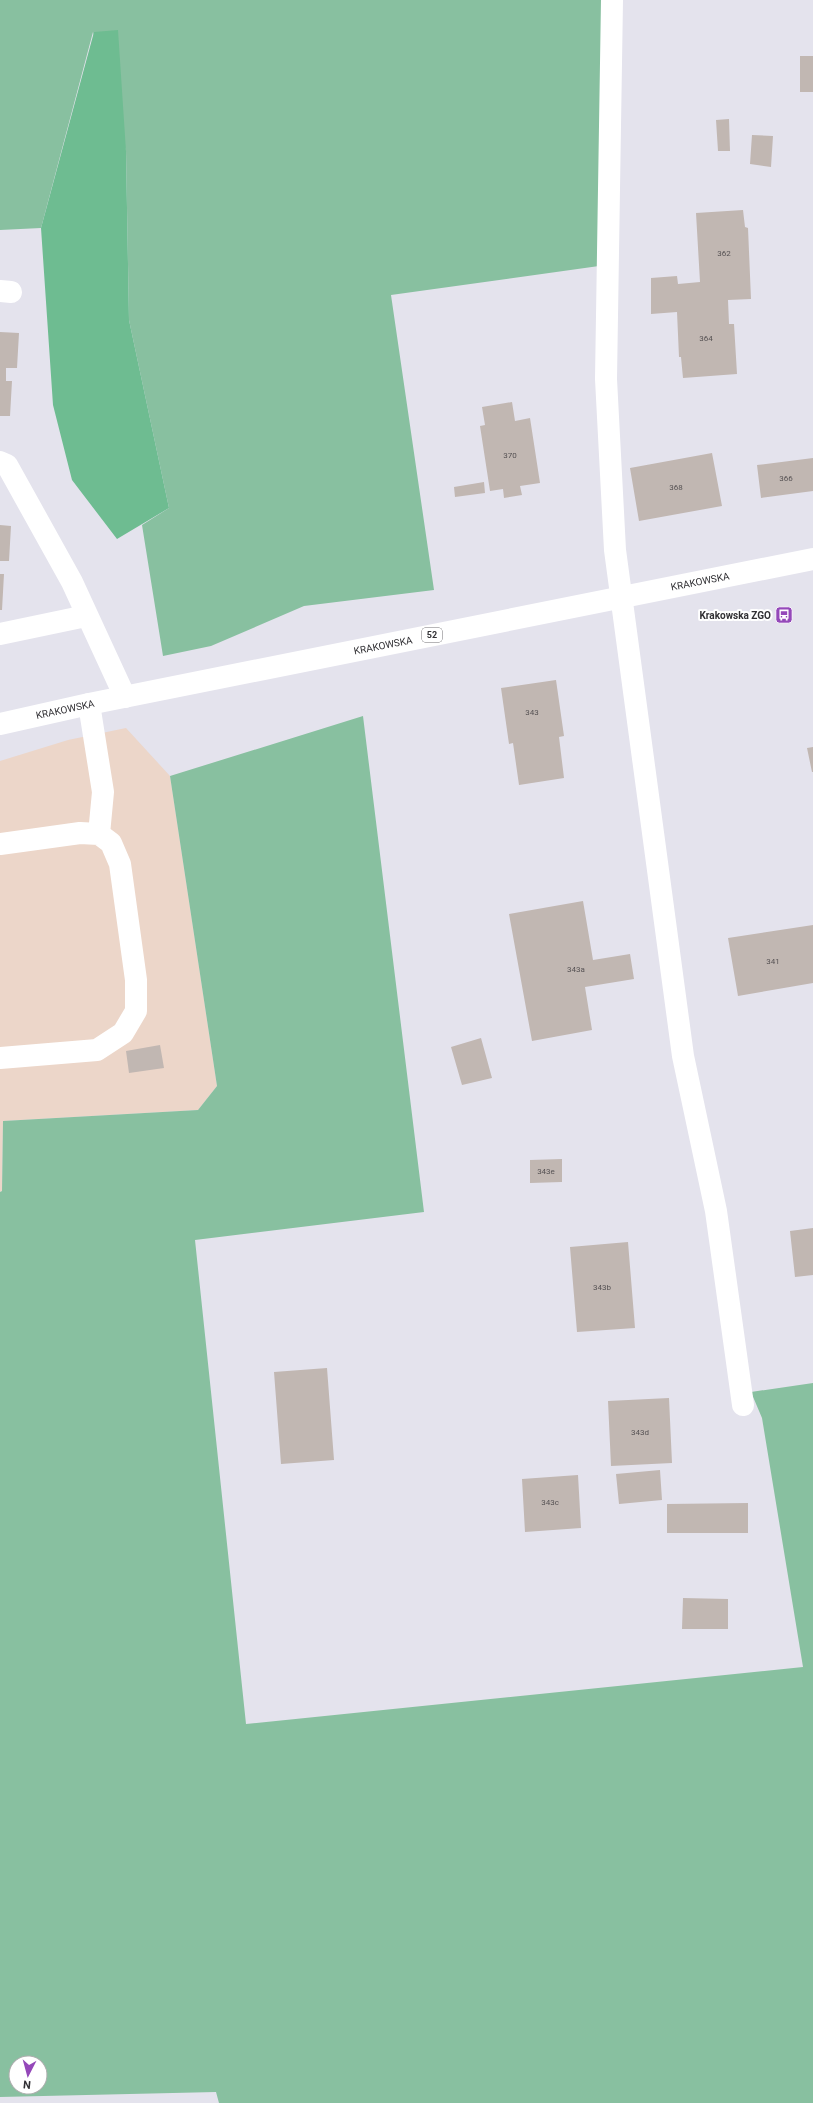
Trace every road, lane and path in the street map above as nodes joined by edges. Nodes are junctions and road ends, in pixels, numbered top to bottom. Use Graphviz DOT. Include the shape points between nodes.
graph roads {
  1 [pos="612,0"];
  2 [pos="0,462"];
  3 [pos="813,559"];
  4 [pos="622,597"];
  5 [pos="86,616"];
  6 [pos="0,634"];
  7 [pos="125,697"];
  8 [pos="89,704"];
  9 [pos="0,724"];
  10 [pos="99,834"];
  11 [pos="0,844"];
  12 [pos="0,1058"];
  13 [pos="743,1405"];
  1 -- 4 [label="main road" via="606,380 615,550"];
  2 -- 5 [label="main road" via="7,465 72,582"];
  3 -- 4 [label="main road, KRAKOWSKA / 52"];
  4 -- 7 [label="main road, KRAKOWSKA / 52"];
  4 -- 13 [label="main road" via="683,1056 716,1211"];
  5 -- 6 [label="main road"];
  5 -- 7 [label="main road"];
  7 -- 8 [label="main road, KRAKOWSKA / 52"];
  8 -- 9 [label="main road, KRAKOWSKA / 52"];
  8 -- 10 [label="main road" via="103,792"];
  10 -- 11 [label="main road" via="80,833"];
  10 -- 12 [label="main road" via="111,843 120,864 136,980 136,1011 123,1033 97,1050"];
}
